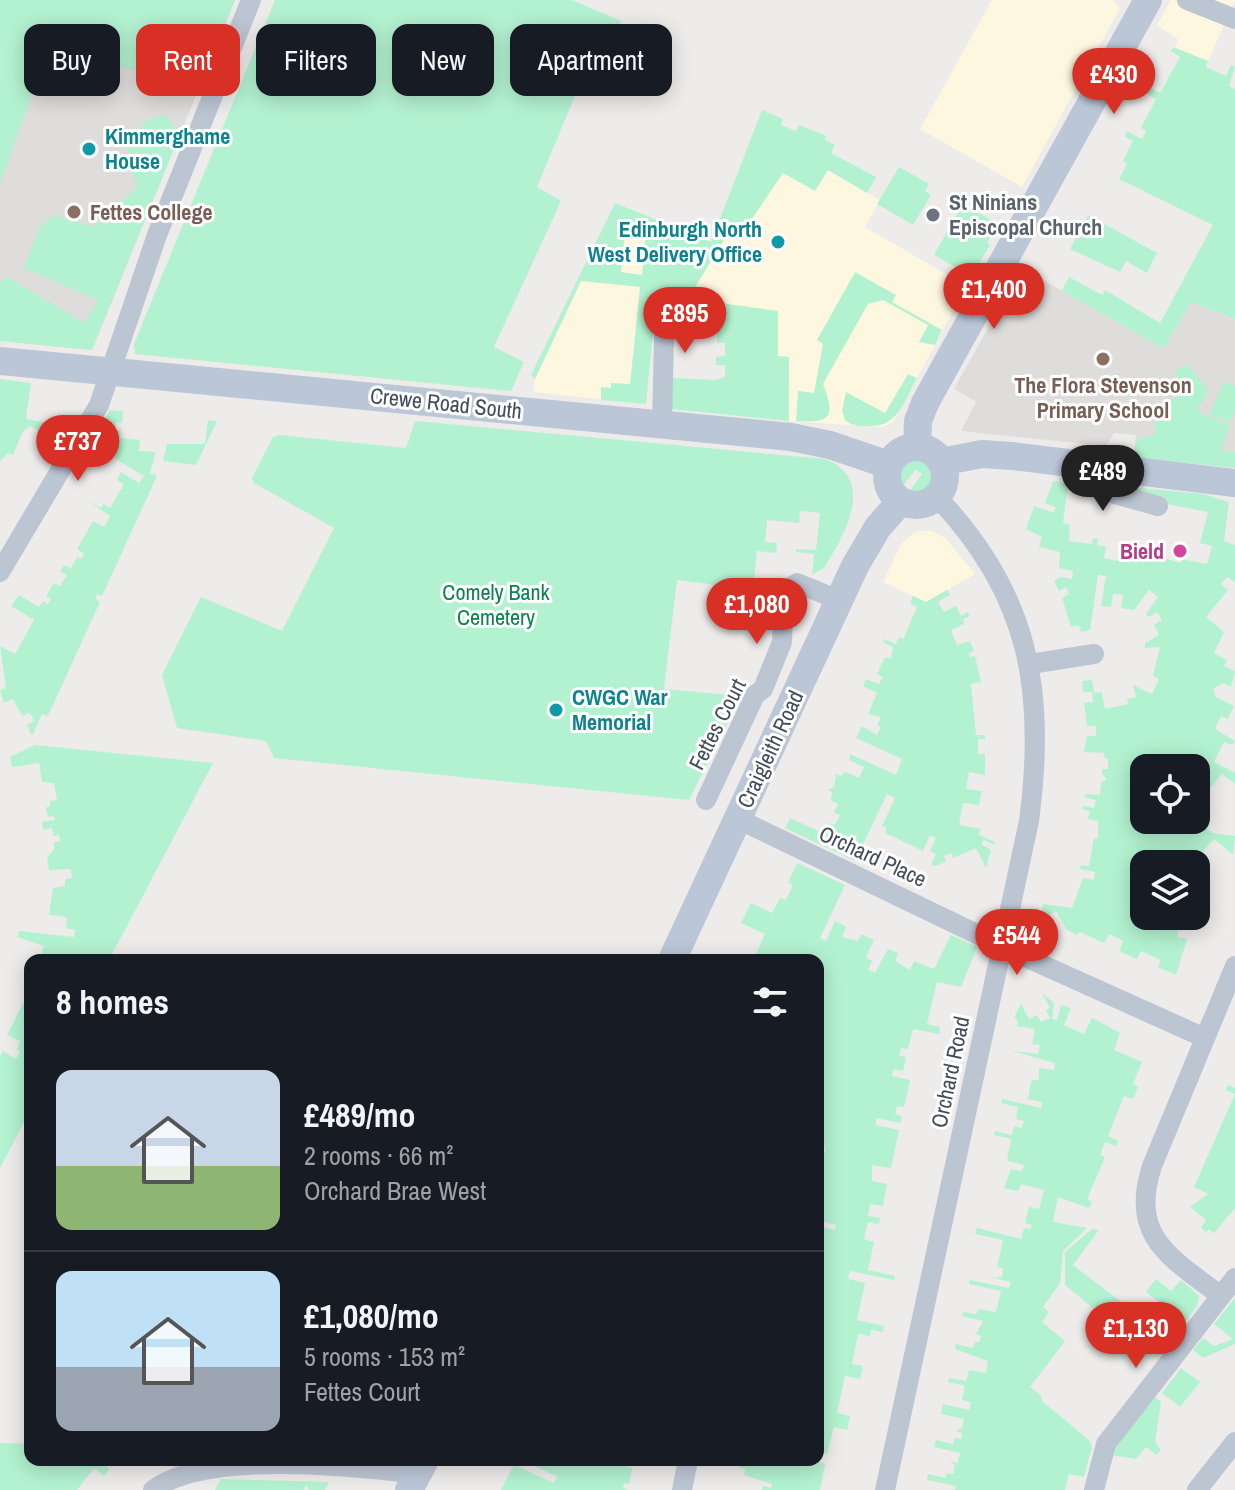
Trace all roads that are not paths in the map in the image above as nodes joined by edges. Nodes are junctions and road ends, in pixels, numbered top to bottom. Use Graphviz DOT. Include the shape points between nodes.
graph roads {
  1 [pos="251,0"];
  2 [pos="1148,0"];
  3 [pos="1187,0"];
  4 [pos="1235,19"];
  5 [pos="678,315"];
  6 [pos="0,361"];
  7 [pos="108,372"];
  8 [pos="662,425"];
  9 [pos="917,447"];
  10 [pos="941,462"];
  11 [pos="889,465"];
  12 [pos="1114,468"];
  13 [pos="1235,483"];
  14 [pos="936,496"];
  15 [pos="901,501"];
  16 [pos="1158,506"];
  17 [pos="0,572"];
  18 [pos="839,600"];
  19 [pos="1094,654"];
  20 [pos="1030,664"];
  21 [pos="706,800"];
  22 [pos="738,819"];
  23 [pos="1002,945"];
  24 [pos="675,954"];
  25 [pos="1235,966"];
  26 [pos="1205,1038"];
  27 [pos="1235,1278"];
  28 [pos="1221,1296"];
  29 [pos="1235,1442"];
  30 [pos="221,1466"];
  31 [pos="294,1466"];
  32 [pos="687,1466"];
  33 [pos="417,1475"];
  34 [pos="153,1490"];
  35 [pos="682,1490"];
  36 [pos="885,1490"];
  37 [pos="1094,1490"];
  38 [pos="1197,1490"];
  1 -- 7 [label="street"];
  2 -- 9 [label="main road" via="925,403"];
  3 -- 4 [label="street"];
  5 -- 8 [label="street" via="664,337"];
  6 -- 7 [label="main road, Crewe Road South"];
  7 -- 8 [label="main road, Crewe Road South"];
  7 -- 17 [label="street" via="99,405"];
  8 -- 11 [label="main road, Crewe Road South" via="808,439"];
  9 -- 10 [label="main road" via="933,452"];
  9 -- 11 [label="main road" via="898,452"];
  10 -- 12 [label="main road" via="982,454"];
  10 -- 14 [label="main road" via="944,480"];
  11 -- 15 [label="main road" via="887,483"];
  12 -- 13 [label="main road"];
  12 -- 16 [label="street" via="1113,493"];
  14 -- 15 [label="main road" via="920,504"];
  14 -- 20 [label="street, Orchard Road" via="995,571"];
  15 -- 18 [label="main road, Craigleith Road" via="872,536"];
  18 -- 21 [label="street, Fettes Court" via="805,584 784,592 782,642"];
  18 -- 22 [label="main road, Craigleith Road"];
  19 -- 20 [label="street"];
  20 -- 23 [label="street, Orchard Road" via="1036,717 1034,782"];
  22 -- 23 [label="street, Orchard Place"];
  22 -- 24 [label="main road, Craigleith Road"];
  23 -- 26 [label="street, Orchard Place"];
  23 -- 36 [label="street, Orchard Road"];
  25 -- 26 [label="street"];
  26 -- 28 [label="street" via="1152,1166 1143,1210 1165,1251"];
  27 -- 28 [label="street"];
  28 -- 37 [label="street" via="1106,1444"];
  29 -- 38 [label="street"];
  30 -- 34 [label="street" via="188,1471"];
  31 -- 33 [label="street"];
  32 -- 35 [label="street"];
}
